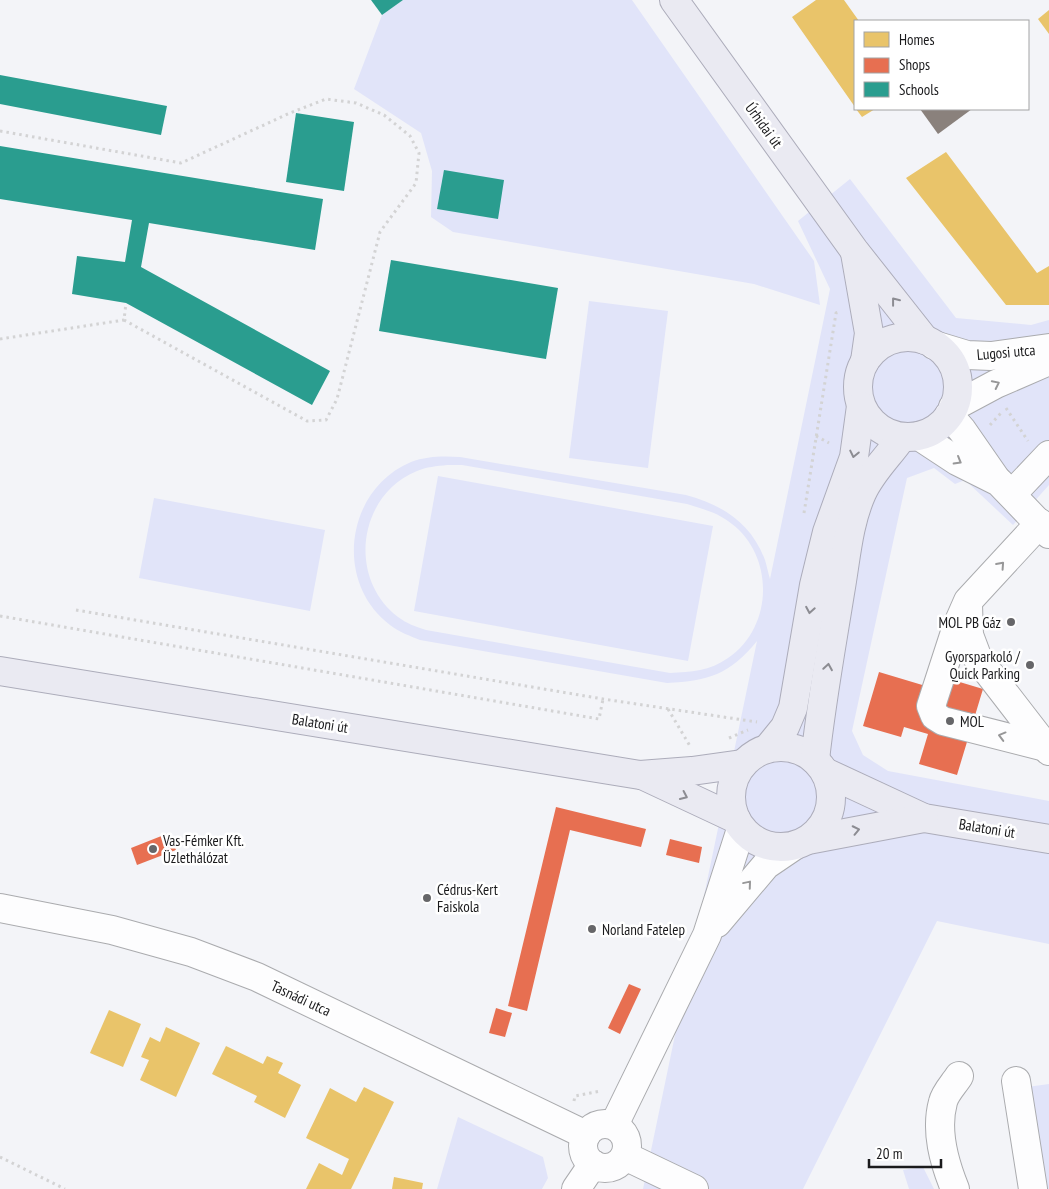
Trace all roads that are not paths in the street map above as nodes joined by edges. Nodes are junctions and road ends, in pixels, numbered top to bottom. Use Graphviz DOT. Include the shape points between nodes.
graph roads {
  1 [pos="674,0"];
  2 [pos="854,250"];
  3 [pos="929,342"];
  4 [pos="1049,348"];
  5 [pos="1049,360"];
  6 [pos="865,361"];
  7 [pos="861,406"];
  8 [pos="951,411"];
  9 [pos="911,436"];
  10 [pos="1046,458"];
  11 [pos="1005,488"];
  12 [pos="1044,528"];
  13 [pos="968,601"];
  14 [pos="0,672"];
  15 [pos="768,748"];
  16 [pos="1049,749"];
  17 [pos="742,764"];
  18 [pos="820,766"];
  19 [pos="640,775"];
  20 [pos="924,818"];
  21 [pos="739,824"];
  22 [pos="1049,839"];
  23 [pos="801,843"];
  24 [pos="0,908"];
  25 [pos="707,936"];
  26 [pos="959,1076"];
  27 [pos="1016,1081"];
  28 [pos="614,1125"];
  29 [pos="576,1130"];
  30 [pos="625,1156"];
  31 [pos="593,1164"];
  32 [pos="576,1189"];
  33 [pos="694,1189"];
  34 [pos="955,1189"];
  35 [pos="1033,1189"];
  1 -- 2 [label="main road, Úrhidai út"];
  3 -- 2 [label="main road, Úrhidai út, one-way"];
  2 -- 6 [label="main road, Úrhidai út" via="869,333"];
  3 -- 4 [label="street, Lugosi utca" via="967,355 991,356"];
  3 -- 6 [label="main road" via="908,337 891,340 876,348"];
  3 -- 8 [label="main road" via="945,354 953,366 957,394"];
  8 -- 5 [label="street, Lugosi utca, one-way" via="1000,396"];
  6 -- 7 [label="main road" via="859,376"];
  7 -- 9 [label="main road" via="877,427 889,433"];
  7 -- 15 [label="main road, one-way" via="854,457 827,532 814,585 793,708 785,727"];
  8 -- 9 [label="main road" via="941,424"];
  8 -- 11 [label="street"];
  9 -- 11 [label="street, one-way"];
  18 -- 9 [label="main road, one-way" via="820,715 851,525 862,493 876,469"];
  10 -- 11 [label="street"];
  11 -- 12 [label="street"];
  13 -- 12 [label="street, one-way"];
  13 -- 16 [label="street" via="969,635 978,659"];
  16 -- 13 [label="street, one-way" via="943,721 935,716 931,706"];
  14 -- 19 [label="main road, Balatoni út"];
  15 -- 17 [label="main road"];
  15 -- 18 [label="main road" via="783,746 798,750"];
  17 -- 19 [label="main road, Balatoni út" via="692,772"];
  17 -- 21 [label="main road" via="730,791 731,806"];
  18 -- 20 [label="main road, Balatoni út"];
  18 -- 23 [label="main road" via="830,786 831,802 820,830"];
  19 -- 21 [label="main road, Balatoni út, one-way"];
  20 -- 22 [label="main road, Balatoni út"];
  23 -- 20 [label="main road, Balatoni út, one-way"];
  21 -- 23 [label="main road" via="752,839 765,845 779,848"];
  21 -- 25 [label="street"];
  25 -- 23 [label="street, one-way" via="766,865"];
  24 -- 29 [label="street, Tasnádi utca" via="112,930 191,952 249,974"];
  25 -- 28 [label="street"];
  26 -- 34 [label="street" via="943,1100 940,1131 947,1169"];
  27 -- 35 [label="street"];
  28 -- 29 [label="street" via="598,1124"];
  28 -- 30 [label="street" via="626,1138"];
  29 -- 31 [label="street"];
  30 -- 31 [label="street" via="611,1167"];
  30 -- 33 [label="street"];
  31 -- 32 [label="street"];
}
